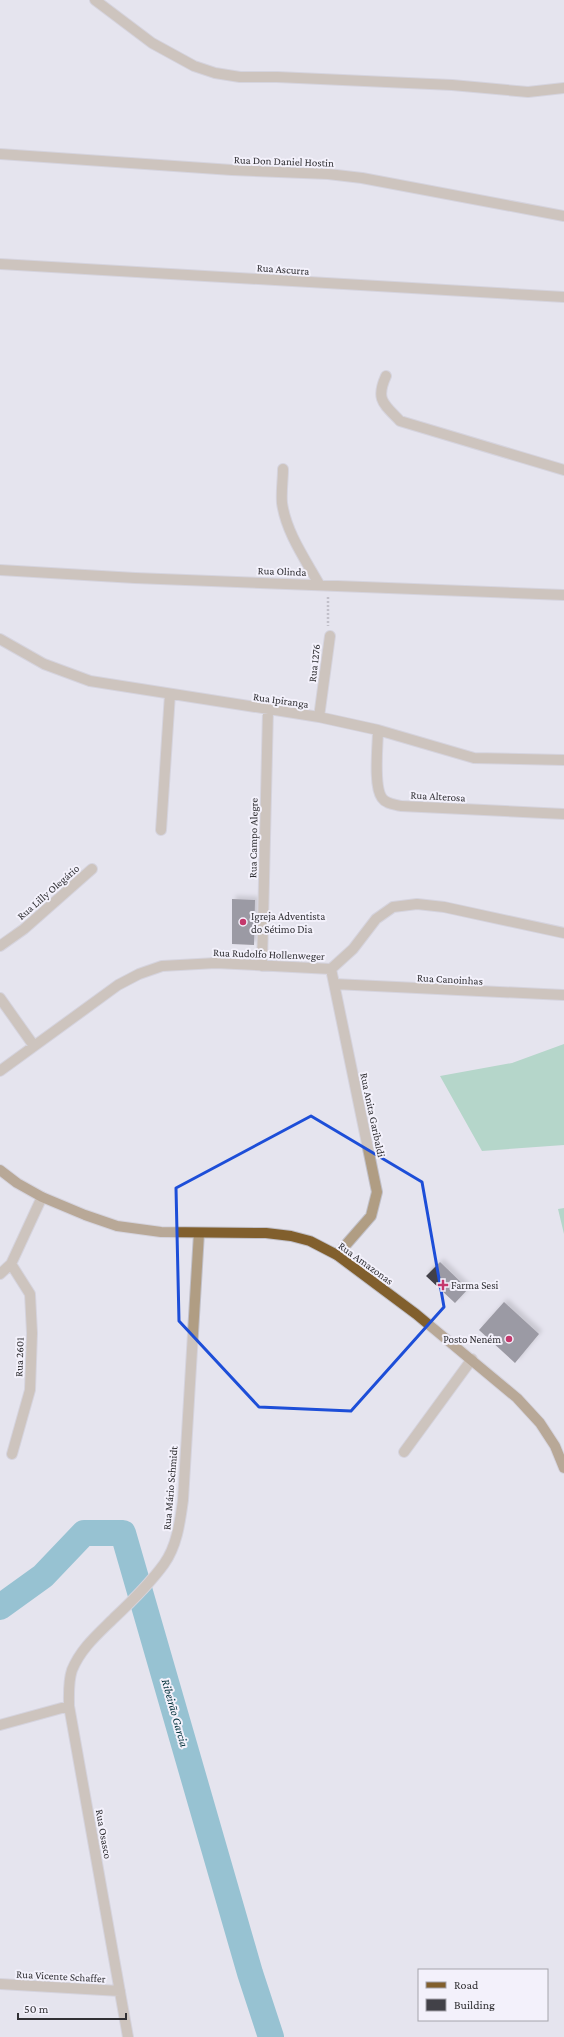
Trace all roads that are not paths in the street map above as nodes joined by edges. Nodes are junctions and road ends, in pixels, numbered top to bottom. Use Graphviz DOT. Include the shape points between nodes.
graph roads {
  1 [pos="95,0"];
  2 [pos="564,88"];
  3 [pos="0,154"];
  4 [pos="564,216"];
  5 [pos="0,264"];
  6 [pos="564,297"];
  7 [pos="386,376"];
  8 [pos="283,469"];
  9 [pos="564,470"];
  10 [pos="0,570"];
  11 [pos="324,584"];
  12 [pos="564,595"];
  13 [pos="330,636"];
  14 [pos="0,640"];
  15 [pos="170,694"];
  16 [pos="268,710"];
  17 [pos="319,717"];
  18 [pos="378,730"];
  19 [pos="564,760"];
  20 [pos="564,814"];
  21 [pos="161,830"];
  22 [pos="92,869"];
  23 [pos="564,933"];
  24 [pos="0,946"];
  25 [pos="262,966"];
  26 [pos="331,969"];
  27 [pos="334,984"];
  28 [pos="564,996"];
  29 [pos="0,998"];
  30 [pos="34,1046"];
  31 [pos="0,1071"];
  32 [pos="0,1170"];
  33 [pos="42,1197"];
  34 [pos="199,1233"];
  35 [pos="337,1255"];
  36 [pos="11,1264"];
  37 [pos="0,1274"];
  38 [pos="472,1359"];
  39 [pos="404,1452"];
  40 [pos="12,1454"];
  41 [pos="564,1468"];
  42 [pos="69,1706"];
  43 [pos="0,1725"];
  44 [pos="0,1984"];
  45 [pos="120,1991"];
  46 [pos="128,2037"];
  1 -- 2 [label="street" via="152,43 194,66 215,73 452,85 528,92"];
  3 -- 4 [label="street, Rua Don Daniel Hostin" via="328,174"];
  5 -- 6 [label="street, Rua Ascurra"];
  7 -- 9 [label="street" via="380,389 383,403 400,421"];
  8 -- 11 [label="street" via="282,502 286,522 297,545"];
  10 -- 11 [label="street, Rua Olinda"];
  11 -- 12 [label="street, Rua Olinda"];
  13 -- 17 [label="street, Rua 1276"];
  14 -- 15 [label="street, Rua Ipiranga" via="68,674 109,685"];
  15 -- 16 [label="street, Rua Ipiranga"];
  15 -- 21 [label="street"];
  16 -- 17 [label="street, Rua Ipiranga"];
  16 -- 25 [label="street, Rua Campo Alegre"];
  17 -- 18 [label="street, Rua Ipiranga"];
  18 -- 19 [label="street, Rua Ipiranga" via="474,758"];
  18 -- 20 [label="street, Rua Alterosa" via="378,788 381,798 389,803 401,806"];
  22 -- 24 [label="street, Rua Lilly Olegário" via="24,929"];
  23 -- 26 [label="street, Rua Rudolfo Hollenweger" via="444,907 417,904 393,907 376,919 353,949"];
  25 -- 26 [label="street, Rua Rudolfo Hollenweger"];
  25 -- 30 [label="street, Rua Rudolfo Hollenweger" via="216,963 162,966 139,974 92,1002"];
  26 -- 27 [label="street, Rua Anita Garibaldi"];
  27 -- 28 [label="street, Rua Canoinhas"];
  27 -- 35 [label="street, Rua Anita Garibaldi" via="377,1192 371,1216"];
  29 -- 30 [label="street"];
  30 -- 31 [label="street, Rua Rudolfo Hollenweger"];
  32 -- 33 [label="main road, Rua Amazonas"];
  33 -- 34 [label="main road, Rua Amazonas" via="117,1226 161,1232"];
  33 -- 36 [label="street"];
  34 -- 35 [label="main road, Rua Amazonas" via="266,1233 291,1236 310,1241"];
  34 -- 42 [label="street, Rua Mário Schmidt" via="182,1507 177,1536 164,1564 89,1642 79,1656 68,1688"];
  35 -- 38 [label="main road, Rua Amazonas"];
  36 -- 37 [label="street"];
  36 -- 40 [label="street, Rua 2601" via="30,1294 32,1333 30,1390"];
  38 -- 39 [label="street"];
  38 -- 41 [label="main road, Rua Amazonas" via="517,1398 540,1423 555,1446"];
  42 -- 43 [label="street"];
  42 -- 45 [label="street, Rua Osasco"];
  44 -- 45 [label="street, Rua Vicente Schaffer"];
  45 -- 46 [label="street, Rua Osasco"];
}
